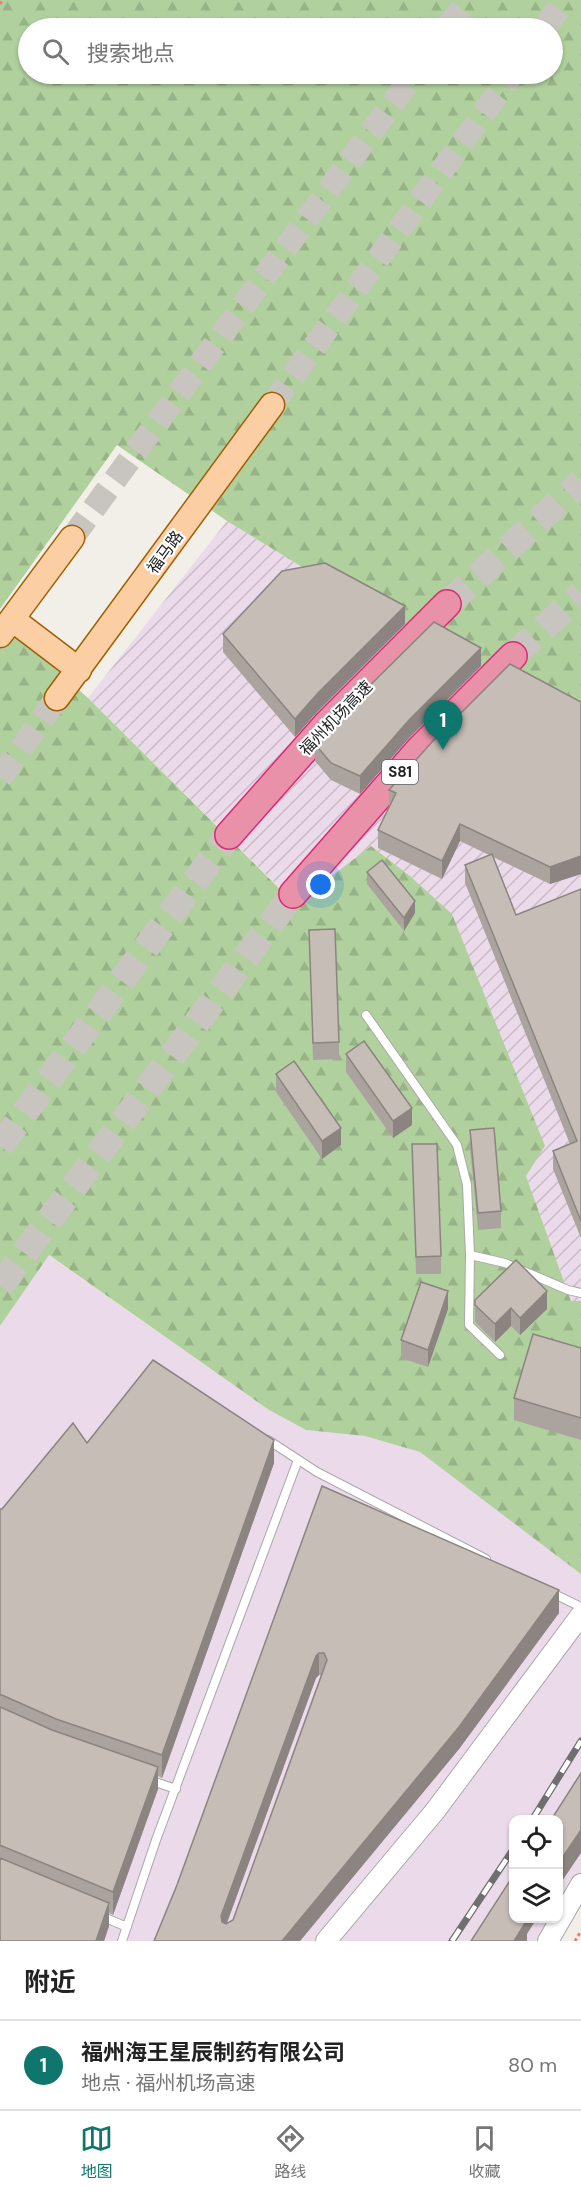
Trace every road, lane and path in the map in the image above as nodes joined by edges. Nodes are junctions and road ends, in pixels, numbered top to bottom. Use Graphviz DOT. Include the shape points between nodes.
graph roads {
  1 [pos="272,405"];
  2 [pos="72,538"];
  3 [pos="447,604"];
  4 [pos="6,627"];
  5 [pos="513,656"];
  6 [pos="79,670"];
  7 [pos="57,698"];
  8 [pos="228,835"];
  9 [pos="293,894"];
  10 [pos="366,1015"];
  11 [pos="470,1255"];
  12 [pos="581,1293"];
  13 [pos="500,1354"];
  14 [pos="258,1433"];
  15 [pos="298,1460"];
  16 [pos="496,1564"];
  17 [pos="539,1586"];
  18 [pos="581,1607"];
  19 [pos="581,1615"];
  20 [pos="142,1778"];
  21 [pos="176,1789"];
  22 [pos="581,1884"];
  23 [pos="95,1913"];
  24 [pos="127,1926"];
  25 [pos="581,1931"];
  26 [pos="122,1941"];
  27 [pos="326,1941"];
  28 [pos="548,1941"];
  29 [pos="575,1941"];
  1 -- 6 [label="main road, 福马路"];
  2 -- 4 [label="main road"];
  3 -- 8 [label="highway, 福州机场高速" via="328,723"];
  4 -- 6 [label="main road"];
  5 -- 9 [label="highway, S81" via="420,749"];
  6 -- 7 [label="main road, 福马路"];
  10 -- 11 [label="lane" via="457,1145 467,1185"];
  11 -- 12 [label="lane" via="505,1263"];
  11 -- 13 [label="lane" via="469,1325"];
  14 -- 15 [label="lane"];
  15 -- 16 [label="lane"];
  15 -- 21 [label="lane"];
  17 -- 18 [label="lane"];
  19 -- 27 [label="street" via="435,1810"];
  20 -- 21 [label="lane"];
  21 -- 24 [label="lane"];
  22 -- 28 [label="street"];
  23 -- 24 [label="lane"];
  24 -- 26 [label="lane"];
  25 -- 29 [label="path"];
}
